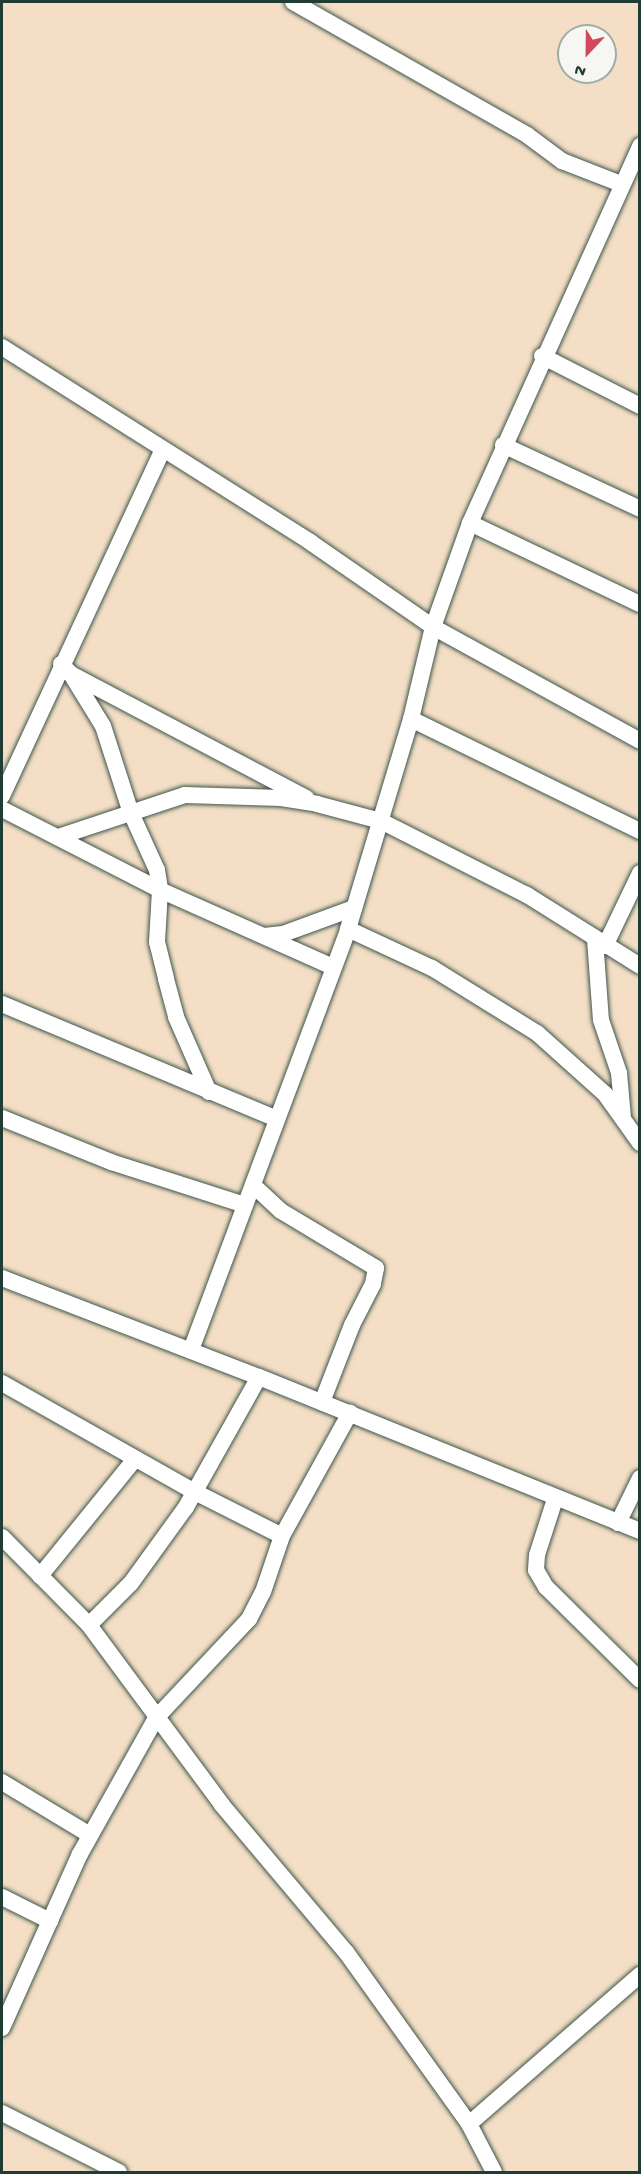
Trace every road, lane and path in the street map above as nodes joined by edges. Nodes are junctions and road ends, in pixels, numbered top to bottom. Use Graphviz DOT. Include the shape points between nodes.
graph roads {
  1 [pos="294,2"];
  2 [pos="639,146"];
  3 [pos="636,164"];
  4 [pos="621,184"];
  5 [pos="2,347"];
  6 [pos="542,356"];
  7 [pos="639,406"];
  8 [pos="503,446"];
  9 [pos="162,451"];
  10 [pos="639,509"];
  11 [pos="470,523"];
  12 [pos="639,604"];
  13 [pos="433,627"];
  14 [pos="66,669"];
  15 [pos="411,718"];
  16 [pos="639,741"];
  17 [pos="2,796"];
  18 [pos="317,804"];
  19 [pos="2,809"];
  20 [pos="131,813"];
  21 [pos="381,821"];
  22 [pos="639,831"];
  23 [pos="57,837"];
  24 [pos="639,873"];
  25 [pos="160,890"];
  26 [pos="354,908"];
  27 [pos="348,929"];
  28 [pos="263,937"];
  29 [pos="600,943"];
  30 [pos="639,966"];
  31 [pos="333,967"];
  32 [pos="2,1004"];
  33 [pos="209,1092"];
  34 [pos="2,1118"];
  35 [pos="277,1119"];
  36 [pos="623,1119"];
  37 [pos="639,1143"];
  38 [pos="252,1185"];
  39 [pos="245,1205"];
  40 [pos="2,1278"];
  41 [pos="191,1350"];
  42 [pos="259,1377"];
  43 [pos="2,1383"];
  44 [pos="322,1402"];
  45 [pos="350,1413"];
  46 [pos="135,1459"];
  47 [pos="639,1478"];
  48 [pos="195,1492"];
  49 [pos="555,1499"];
  50 [pos="618,1523"];
  51 [pos="639,1531"];
  52 [pos="282,1536"];
  53 [pos="2,1537"];
  54 [pos="40,1576"];
  55 [pos="89,1625"];
  56 [pos="639,1680"];
  57 [pos="156,1718"];
  58 [pos="2,1782"];
  59 [pos="90,1835"];
  60 [pos="2,1897"];
  61 [pos="50,1921"];
  62 [pos="639,1975"];
  63 [pos="2,2028"];
  64 [pos="2,2113"];
  65 [pos="469,2124"];
  66 [pos="119,2172"];
  67 [pos="494,2172"];
  1 -- 4 [label="street" via="527,135 562,161"];
  2 -- 3 [label="street"];
  3 -- 4 [label="street"];
  4 -- 6 [label="street"];
  5 -- 9 [label="street"];
  6 -- 7 [label="street"];
  6 -- 8 [label="street"];
  8 -- 10 [label="street"];
  8 -- 11 [label="street"];
  9 -- 13 [label="street" via="310,542"];
  9 -- 14 [label="street"];
  11 -- 12 [label="street"];
  11 -- 13 [label="street"];
  13 -- 15 [label="street"];
  13 -- 16 [label="street"];
  14 -- 17 [label="street"];
  14 -- 18 [label="street"];
  14 -- 20 [label="street" via="113,748"];
  15 -- 21 [label="street"];
  15 -- 22 [label="street"];
  18 -- 20 [label="street" via="281,798 185,795"];
  18 -- 21 [label="street"];
  19 -- 23 [label="street"];
  20 -- 23 [label="street"];
  20 -- 25 [label="street" via="157,870"];
  21 -- 26 [label="street"];
  21 -- 29 [label="street" via="526,896"];
  23 -- 25 [label="street"];
  24 -- 29 [label="street"];
  25 -- 28 [label="street"];
  25 -- 33 [label="street" via="157,942 176,1017"];
  26 -- 27 [label="street"];
  26 -- 28 [label="street" via="283,934"];
  27 -- 31 [label="street"];
  27 -- 36 [label="street" via="432,968 537,1033 605,1094"];
  28 -- 31 [label="street"];
  29 -- 30 [label="street"];
  29 -- 36 [label="street" via="601,1020 619,1073"];
  31 -- 35 [label="street"];
  32 -- 33 [label="street"];
  33 -- 35 [label="street"];
  34 -- 39 [label="street" via="111,1162"];
  35 -- 38 [label="street"];
  36 -- 37 [label="street"];
  38 -- 39 [label="street"];
  38 -- 44 [label="street" via="281,1212 376,1268 373,1284 352,1325"];
  39 -- 41 [label="street"];
  40 -- 41 [label="street"];
  41 -- 42 [label="street"];
  42 -- 44 [label="street"];
  42 -- 48 [label="street"];
  43 -- 46 [label="street"];
  44 -- 45 [label="street"];
  45 -- 49 [label="street"];
  45 -- 52 [label="street"];
  46 -- 48 [label="street"];
  46 -- 54 [label="street"];
  47 -- 50 [label="street"];
  48 -- 52 [label="street"];
  48 -- 55 [label="street" via="131,1583"];
  49 -- 50 [label="street"];
  49 -- 56 [label="street" via="536,1570 546,1587"];
  50 -- 51 [label="street"];
  52 -- 57 [label="street" via="263,1592 249,1619"];
  53 -- 54 [label="street"];
  54 -- 55 [label="street"];
  55 -- 57 [label="street"];
  57 -- 59 [label="street"];
  57 -- 65 [label="street" via="346,1952"];
  58 -- 59 [label="street"];
  59 -- 61 [label="street"];
  60 -- 61 [label="street"];
  61 -- 63 [label="street"];
  62 -- 65 [label="street"];
  64 -- 66 [label="street"];
  65 -- 67 [label="street"];
}
